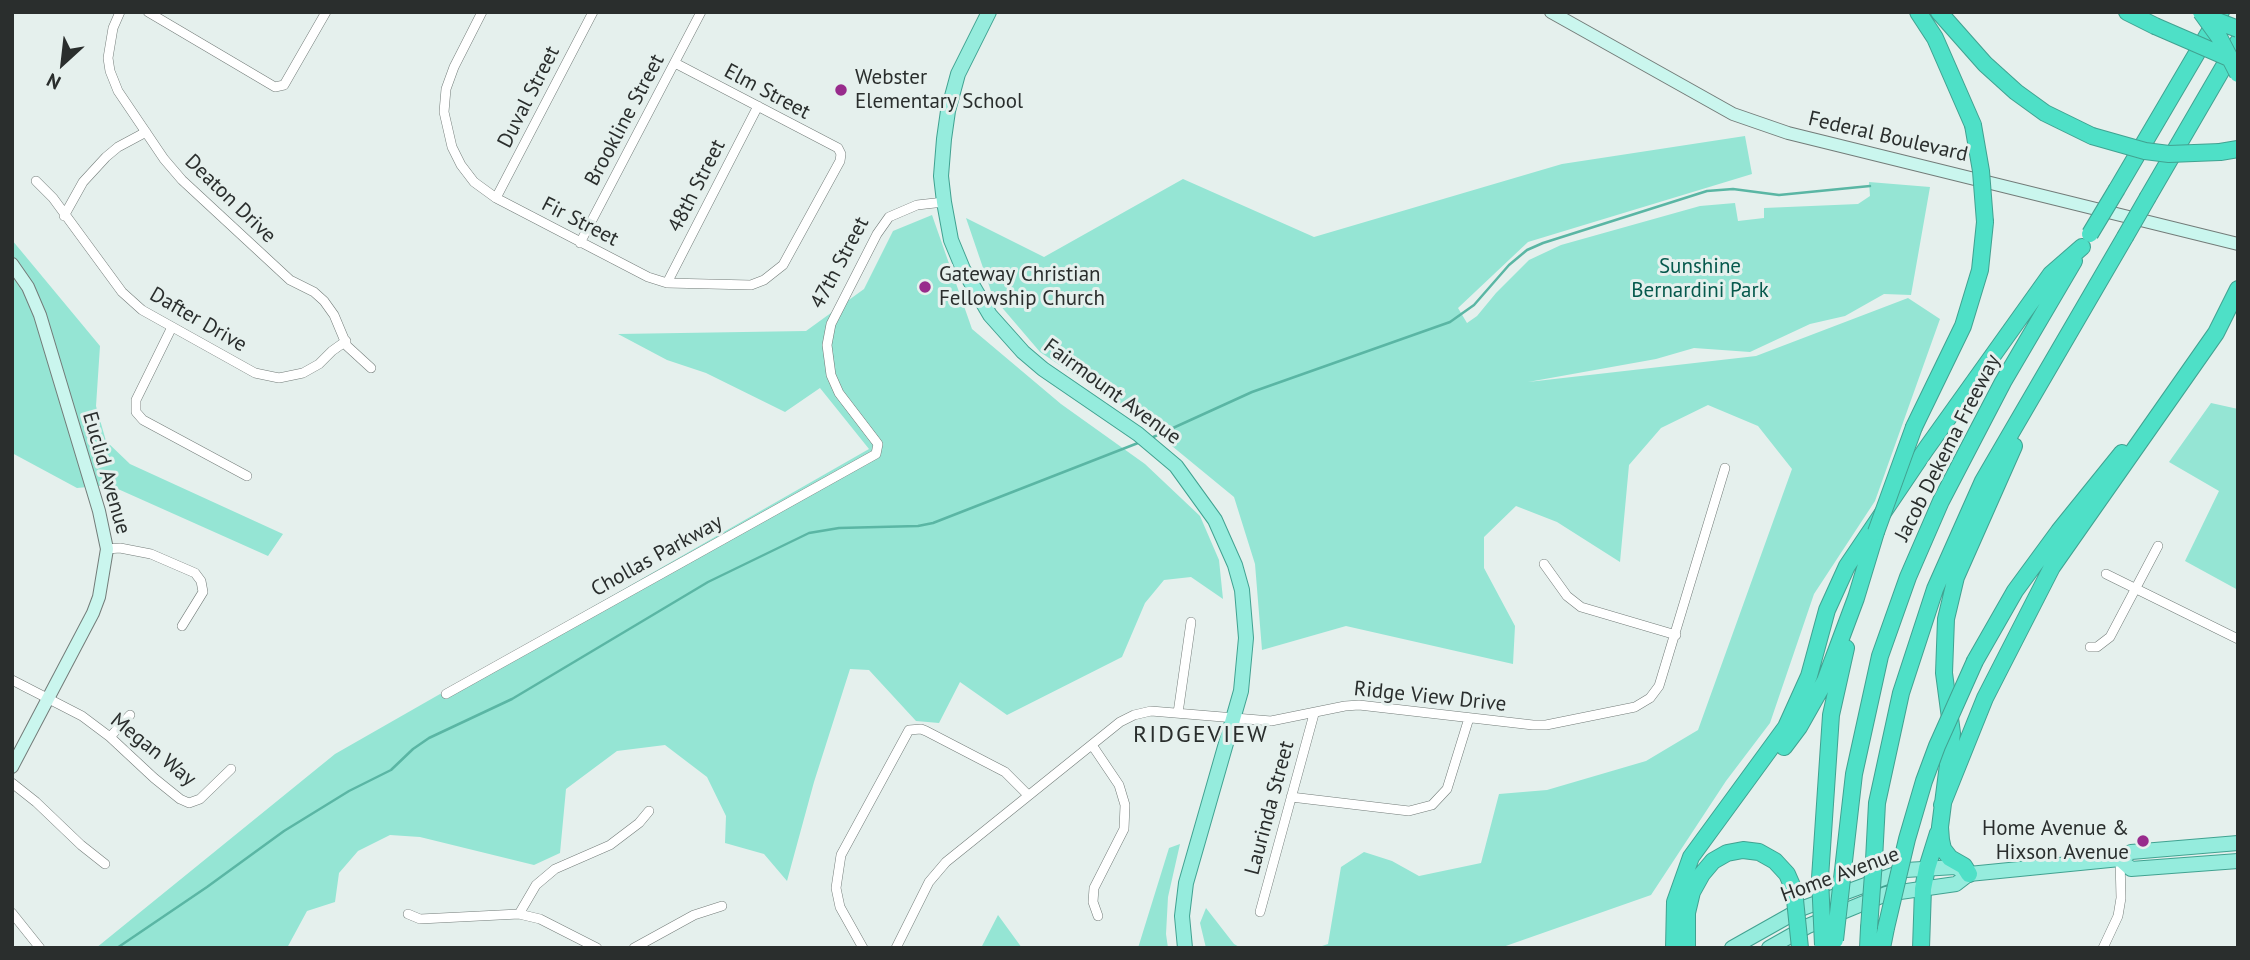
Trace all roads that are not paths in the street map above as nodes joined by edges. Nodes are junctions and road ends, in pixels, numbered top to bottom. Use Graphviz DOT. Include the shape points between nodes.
graph roads {
  1 [pos="120,12"];
  2 [pos="148,12"];
  3 [pos="326,12"];
  4 [pos="482,12"];
  5 [pos="593,12"];
  6 [pos="701,12"];
  7 [pos="989,12"];
  8 [pos="1551,12"];
  9 [pos="1918,12"];
  10 [pos="1939,12"];
  11 [pos="2127,12"];
  12 [pos="2194,12"];
  13 [pos="2201,12"];
  14 [pos="2221,12"];
  15 [pos="2238,29"];
  16 [pos="2238,42"];
  17 [pos="2238,62"];
  18 [pos="675,63"];
  19 [pos="2238,74"];
  20 [pos="758,106"];
  21 [pos="146,132"];
  22 [pos="2238,149"];
  23 [pos="37,181"];
  24 [pos="496,198"];
  25 [pos="944,202"];
  26 [pos="64,216"];
  27 [pos="2086,240"];
  28 [pos="580,243"];
  29 [pos="2238,243"];
  30 [pos="12,264"];
  31 [pos="764,280"];
  32 [pos="667,283"];
  33 [pos="2235,297"];
  34 [pos="171,329"];
  35 [pos="346,341"];
  36 [pos="2063,342"];
  37 [pos="2200,356"];
  38 [pos="371,368"];
  39 [pos="878,444"];
  40 [pos="1725,468"];
  41 [pos="247,476"];
  42 [pos="2158,546"];
  43 [pos="107,549"];
  44 [pos="1544,564"];
  45 [pos="2106,574"];
  46 [pos="2137,588"];
  47 [pos="1856,598"];
  48 [pos="1191,622"];
  49 [pos="182,626"];
  50 [pos="1676,635"];
  51 [pos="2238,639"];
  52 [pos="2090,647"];
  53 [pos="12,680"];
  54 [pos="446,694"];
  55 [pos="49,699"];
  56 [pos="1178,713"];
  57 [pos="1314,714"];
  58 [pos="130,715"];
  59 [pos="1234,718"];
  60 [pos="1469,718"];
  61 [pos="110,737"];
  62 [pos="1093,745"];
  63 [pos="12,766"];
  64 [pos="231,769"];
  65 [pos="12,783"];
  66 [pos="1028,795"];
  67 [pos="1291,797"];
  68 [pos="1942,805"];
  69 [pos="649,811"];
  70 [pos="1940,827"];
  71 [pos="1710,829"];
  72 [pos="2238,843"];
  73 [pos="2120,859"];
  74 [pos="2238,861"];
  75 [pos="105,864"];
  76 [pos="1927,869"];
  77 [pos="1969,874"];
  78 [pos="1923,889"];
  79 [pos="722,906"];
  80 [pos="1260,912"];
  81 [pos="12,914"];
  82 [pos="408,914"];
  83 [pos="519,914"];
  84 [pos="1098,916"];
  85 [pos="1878,928"];
  86 [pos="1829,945"];
  87 [pos="1686,946"];
  88 [pos="40,948"];
  89 [pos="597,948"];
  90 [pos="634,948"];
  91 [pos="863,948"];
  92 [pos="896,948"];
  93 [pos="1185,948"];
  94 [pos="1732,948"];
  95 [pos="1769,948"];
  96 [pos="1800,948"];
  97 [pos="1868,948"];
  98 [pos="1882,948"];
  99 [pos="1921,948"];
  100 [pos="2103,948"];
  1 -- 21 [label="street, Deaton Drive" via="113,28 110,71"];
  2 -- 3 [label="street" via="275,87 284,85"];
  4 -- 24 [label="street, Fir Street" via="454,67 444,101 446,130 455,155 474,182"];
  5 -- 24 [label="street, Duval Street"];
  6 -- 18 [label="street, Brookline Street"];
  7 -- 25 [label="main road" via="958,74 948,111"];
  8 -- 29 [label="main road, Federal Boulevard" via="1733,114 1777,130"];
  9 -- 47 [label="highway, bridge" via="1935,38 1973,125 1984,222 1980,270 1963,326 1914,427"];
  10 -- 22 [label="highway, bridge" via="2016,92 2045,113 2092,136 2169,154"];
  11 -- 17 [label="highway, bridge"];
  12 -- 15 [label="highway, bridge"];
  13 -- 19 [label="highway, bridge"];
  14 -- 27 [label="highway, Jacob Dekema Freeway, bridge"];
  16 -- 36 [label="highway, bridge"];
  18 -- 20 [label="street, Elm Street"];
  18 -- 28 [label="street, Brookline Street"];
  20 -- 31 [label="street, Elm Street" via="838,148 841,154 783,265"];
  20 -- 32 [label="street, 48th Street"];
  21 -- 26 [label="street" via="106,157 83,182"];
  21 -- 35 [label="street, Deaton Drive" via="182,180 290,280 324,301"];
  23 -- 26 [label="street, Dafter Drive"];
  24 -- 28 [label="street, Fir Street"];
  25 -- 39 [label="street, 47th Street" via="917,205 889,218 831,324 827,345 831,375 839,393"];
  25 -- 59 [label="main road, Fairmount Avenue" via="962,269 990,316 1023,352 1176,466 1215,520 1242,590 1246,650"];
  26 -- 34 [label="street, Dafter Drive" via="122,292"];
  27 -- 71 [label="highway" via="2051,274 1863,540 1834,593 1809,676 1786,727"];
  27 -- 86 [label="highway, Jacob Dekema Freeway, bridge" via="1997,393 1908,577 1880,656 1854,774"];
  28 -- 32 [label="street, Fir Street"];
  30 -- 43 [label="main road, Euclid Avenue" via="40,315"];
  31 -- 32 [label="street, Fir Street" via="751,285"];
  33 -- 37 [label="highway"];
  34 -- 35 [label="street, Dafter Drive" via="271,377 303,373"];
  34 -- 41 [label="street" via="136,400 136,412"];
  35 -- 38 [label="street, Deaton Drive"];
  36 -- 68 [label="highway" via="1956,577 1946,619 1944,673 1952,733"];
  36 -- 85 [label="highway, bridge" via="1983,481 1935,589 1901,693 1877,803"];
  37 -- 68 [label="highway" via="2052,567 1985,698"];
  37 -- 85 [label="highway, bridge" via="2045,550 2015,591 1975,661 1924,781"];
  39 -- 54 [label="street, Chollas Parkway" via="869,459"];
  40 -- 50 [label="street, Ridge View Drive"];
  42 -- 46 [label="street"];
  43 -- 49 [label="street" via="151,554 195,573 203,592"];
  43 -- 55 [label="main road, Euclid Avenue" via="93,613"];
  44 -- 50 [label="street" via="1581,607"];
  45 -- 46 [label="street"];
  46 -- 51 [label="street"];
  46 -- 52 [label="street" via="2110,636"];
  47 -- 71 [label="highway" via="1825,681 1799,727"];
  47 -- 86 [label="highway, bridge" via="1832,715 1820,878"];
  48 -- 56 [label="street"];
  50 -- 60 [label="street, Ridge View Drive" via="1660,686 1635,707 1546,725"];
  53 -- 55 [label="street, Megan Way"];
  55 -- 61 [label="street, Megan Way"];
  55 -- 63 [label="main road, Euclid Avenue"];
  56 -- 59 [label="street, Ridge View Drive"];
  56 -- 62 [label="street, Ridge View Drive" via="1133,715"];
  57 -- 59 [label="street, Ridge View Drive" via="1271,721"];
  57 -- 60 [label="street, Ridge View Drive" via="1359,705"];
  57 -- 67 [label="street, Laurinda Street"];
  58 -- 61 [label="street"];
  59 -- 93 [label="main road, Fairmount Avenue" via="1186,883"];
  60 -- 67 [label="street" via="1447,789 1432,805 1409,811"];
  61 -- 64 [label="street, Megan Way" via="189,803 200,799"];
  62 -- 66 [label="street, Ridge View Drive"];
  62 -- 84 [label="street" via="1119,785 1125,805 1124,829 1094,888"];
  65 -- 75 [label="street"];
  66 -- 91 [label="street" via="1005,772 926,731 909,730 841,856 836,888 840,907"];
  66 -- 92 [label="street, Ridge View Drive" via="929,881"];
  67 -- 80 [label="street, Laurinda Street"];
  68 -- 70 [label="highway"];
  69 -- 83 [label="street" via="610,845 555,869 536,885"];
  70 -- 76 [label="highway"];
  70 -- 77 [label="highway" via="1943,849"];
  71 -- 87 [label="highway" via="1690,857 1675,902"];
  72 -- 73 [label="main road, Home Avenue" via="2131,852"];
  73 -- 74 [label="main road, Home Avenue" via="2131,869"];
  73 -- 77 [label="main road, Home Avenue"];
  73 -- 100 [label="street" via="2118,916"];
  76 -- 77 [label="main road, Home Avenue" via="1955,867"];
  76 -- 78 [label="highway"];
  76 -- 94 [label="main road, Home Avenue" via="1906,870 1803,908"];
  77 -- 78 [label="main road, Home Avenue" via="1956,884"];
  78 -- 95 [label="main road, Home Avenue" via="1886,894 1808,926"];
  78 -- 99 [label="highway"];
  79 -- 90 [label="street" via="694,915"];
  81 -- 88 [label="street"];
  82 -- 83 [label="street" via="420,919"];
  83 -- 89 [label="street" via="540,919"];
  85 -- 97 [label="highway"];
  85 -- 98 [label="highway"];
  87 -- 96 [label="highway, bridge" via="1687,913 1702,873 1727,853 1743,850 1759,852 1787,874 1794,890"];
}
